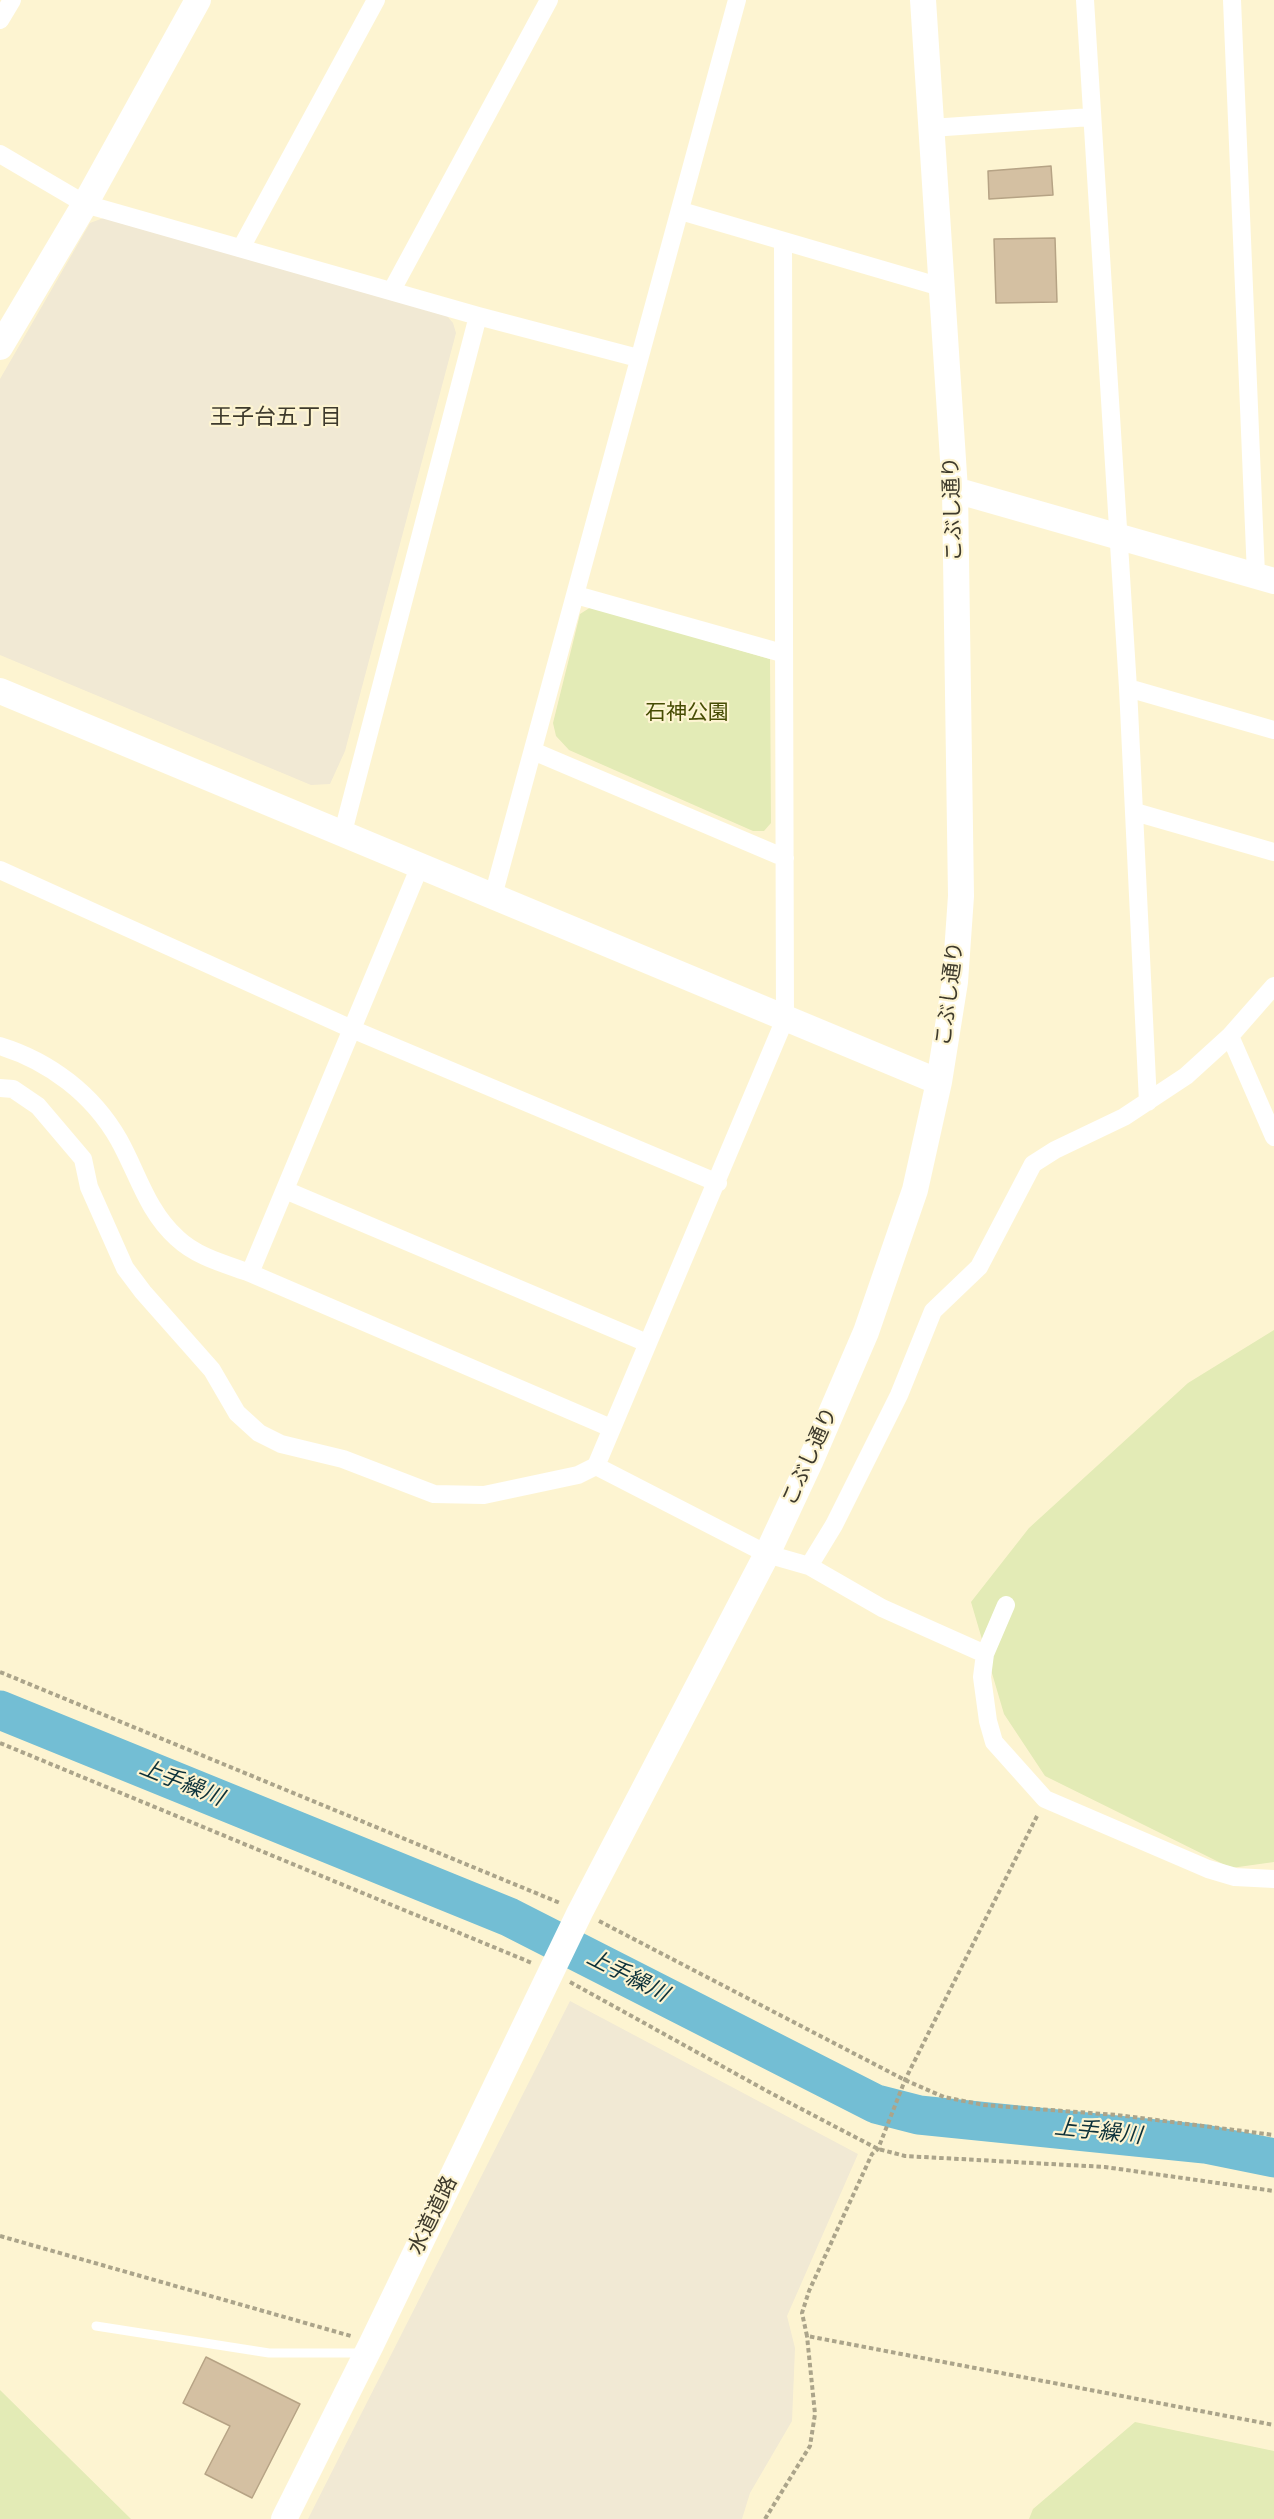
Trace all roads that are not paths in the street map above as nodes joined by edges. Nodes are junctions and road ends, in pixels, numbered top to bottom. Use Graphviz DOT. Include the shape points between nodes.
graph roads {
  1 [pos="12,0"];
  2 [pos="198,0"];
  3 [pos="376,0"];
  4 [pos="549,0"];
  5 [pos="737,0"];
  6 [pos="923,0"];
  7 [pos="1085,0"];
  8 [pos="1232,0"];
  9 [pos="0,20"];
  10 [pos="1091,117"];
  11 [pos="931,128"];
  12 [pos="0,154"];
  13 [pos="85,204"];
  14 [pos="681,211"];
  15 [pos="783,242"];
  16 [pos="241,248"];
  17 [pos="941,287"];
  18 [pos="392,290"];
  19 [pos="478,316"];
  20 [pos="0,347"];
  21 [pos="638,357"];
  22 [pos="955,490"];
  23 [pos="1118,537"];
  24 [pos="1265,578"];
  25 [pos="576,595"];
  26 [pos="782,653"];
  27 [pos="1128,688"];
  28 [pos="0,691"];
  29 [pos="1274,730"];
  30 [pos="532,751"];
  31 [pos="1135,812"];
  32 [pos="343,832"];
  33 [pos="1274,852"];
  34 [pos="785,858"];
  35 [pos="420,866"];
  36 [pos="0,870"];
  37 [pos="493,896"];
  38 [pos="1274,987"];
  39 [pos="785,1019"];
  40 [pos="354,1030"];
  41 [pos="1230,1036"];
  42 [pos="0,1046"];
  43 [pos="939,1082"];
  44 [pos="0,1088"];
  45 [pos="1148,1102"];
  46 [pos="1274,1137"];
  47 [pos="717,1183"];
  48 [pos="285,1191"];
  49 [pos="250,1274"];
  50 [pos="647,1343"];
  51 [pos="611,1428"];
  52 [pos="596,1466"];
  53 [pos="767,1554"];
  54 [pos="809,1566"];
  55 [pos="1006,1605"];
  56 [pos="985,1654"];
  57 [pos="1274,1879"];
  58 [pos="580,1912"];
  59 [pos="96,2326"];
  60 [pos="370,2348"];
  61 [pos="284,2519"];
  1 -- 9 [label="street"];
  2 -- 13 [label="street"];
  3 -- 16 [label="street"];
  4 -- 18 [label="street"];
  5 -- 14 [label="street"];
  6 -- 11 [label="street, こぶし通り"];
  7 -- 10 [label="street"];
  8 -- 24 [label="street"];
  10 -- 11 [label="street"];
  10 -- 23 [label="street"];
  11 -- 17 [label="street, こぶし通り"];
  12 -- 13 [label="street"];
  13 -- 16 [label="street"];
  13 -- 20 [label="street"];
  14 -- 15 [label="street"];
  14 -- 21 [label="street"];
  15 -- 17 [label="street"];
  15 -- 26 [label="street"];
  16 -- 18 [label="street"];
  17 -- 22 [label="street, こぶし通り"];
  18 -- 19 [label="street"];
  19 -- 21 [label="street"];
  19 -- 32 [label="street"];
  21 -- 25 [label="street"];
  22 -- 23 [label="street"];
  22 -- 43 [label="street, こぶし通り" via="961,896 955,982"];
  23 -- 24 [label="street"];
  23 -- 27 [label="street"];
  25 -- 26 [label="street"];
  25 -- 30 [label="street"];
  26 -- 34 [label="street"];
  27 -- 29 [label="street"];
  27 -- 31 [label="street"];
  28 -- 32 [label="street"];
  30 -- 34 [label="street"];
  30 -- 37 [label="street"];
  31 -- 33 [label="street"];
  31 -- 45 [label="street"];
  32 -- 35 [label="street"];
  34 -- 39 [label="street"];
  35 -- 37 [label="street"];
  35 -- 40 [label="street"];
  36 -- 40 [label="street"];
  37 -- 39 [label="street"];
  38 -- 41 [label="street"];
  39 -- 43 [label="street"];
  39 -- 47 [label="street"];
  40 -- 47 [label="street"];
  40 -- 48 [label="street"];
  41 -- 45 [label="street" via="1186,1076"];
  41 -- 46 [label="street"];
  42 -- 49 [label="street" via="49,1066 90,1103 118,1139 160,1221 178,1240 206,1258"];
  43 -- 53 [label="street, こぶし通り" via="915,1190 866,1332"];
  44 -- 52 [label="street" via="13,1089 38,1106 83,1159 89,1187 125,1268 212,1370 237,1413 259,1432 281,1444 343,1459 434,1494 494,1493 578,1475"];
  45 -- 54 [label="street" via="1034,1164 979,1267 933,1311 899,1395 834,1525"];
  47 -- 50 [label="street"];
  48 -- 49 [label="street"];
  48 -- 50 [label="street"];
  49 -- 51 [label="street"];
  50 -- 51 [label="street"];
  51 -- 52 [label="street"];
  52 -- 53 [label="street"];
  53 -- 54 [label="street"];
  53 -- 58 [label="street, こぶし通り"];
  54 -- 56 [label="street" via="882,1608"];
  55 -- 56 [label="street"];
  56 -- 57 [label="street" via="982,1677 994,1742 1045,1799 1208,1869 1235,1877"];
  58 -- 60 [label="street, 水道道路"];
  59 -- 60 [label="lane" via="269,2353"];
  60 -- 61 [label="street, 水道道路"];
}
